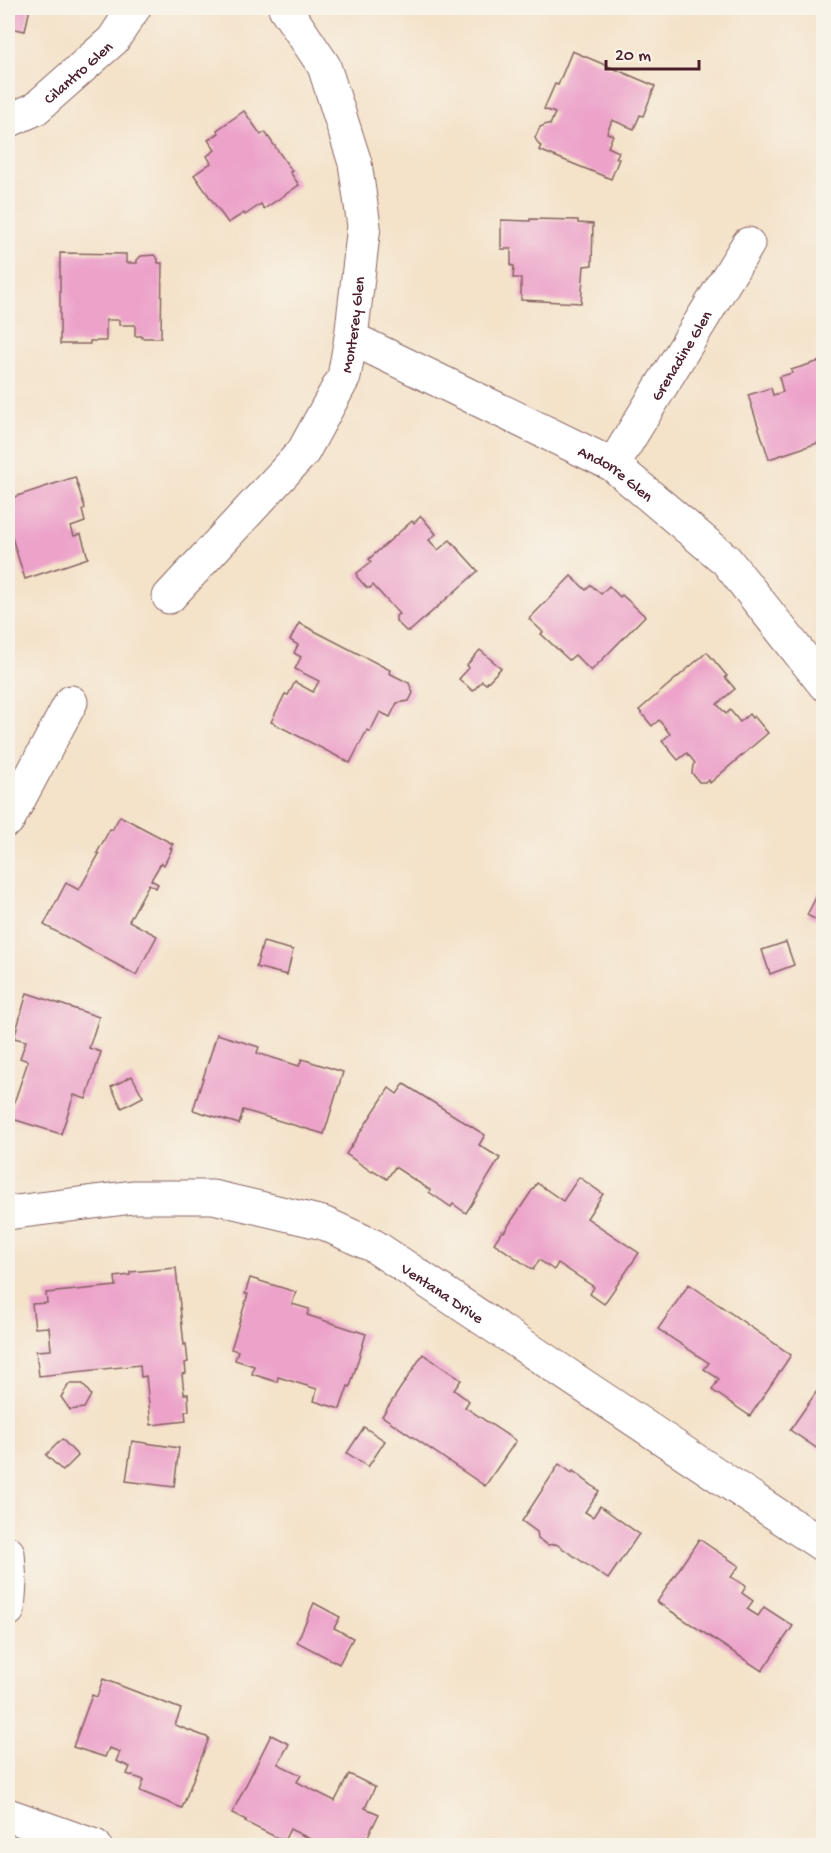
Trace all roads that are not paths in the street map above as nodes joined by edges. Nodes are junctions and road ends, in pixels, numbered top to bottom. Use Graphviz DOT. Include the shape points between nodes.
graph roads {
  1 [pos="134,8"];
  2 [pos="285,8"];
  3 [pos="8,121"];
  4 [pos="748,244"];
  5 [pos="351,338"];
  6 [pos="613,465"];
  7 [pos="169,597"];
  8 [pos="824,684"];
  9 [pos="71,702"];
  10 [pos="8,820"];
  11 [pos="8,1213"];
  12 [pos="824,1546"];
  13 [pos="8,1553"];
  14 [pos="8,1610"];
  15 [pos="8,1815"];
  16 [pos="95,1845"];
  1 -- 3 [label="street, Cilantro Glen" via="113,39 35,109"];
  2 -- 5 [label="street, Monterey Glen" via="324,66 355,163 364,226"];
  4 -- 6 [label="street, Grenadine Glen"];
  5 -- 6 [label="street, Andorre Glen"];
  5 -- 7 [label="street, Monterey Glen" via="344,377 303,452"];
  6 -- 8 [label="street, Andorre Glen" via="726,560"];
  9 -- 10 [label="street"];
  11 -- 12 [label="street, Ventana Drive" via="133,1197 213,1197 323,1223 374,1246"];
  13 -- 14 [label="street"];
  15 -- 16 [label="street"];
}
